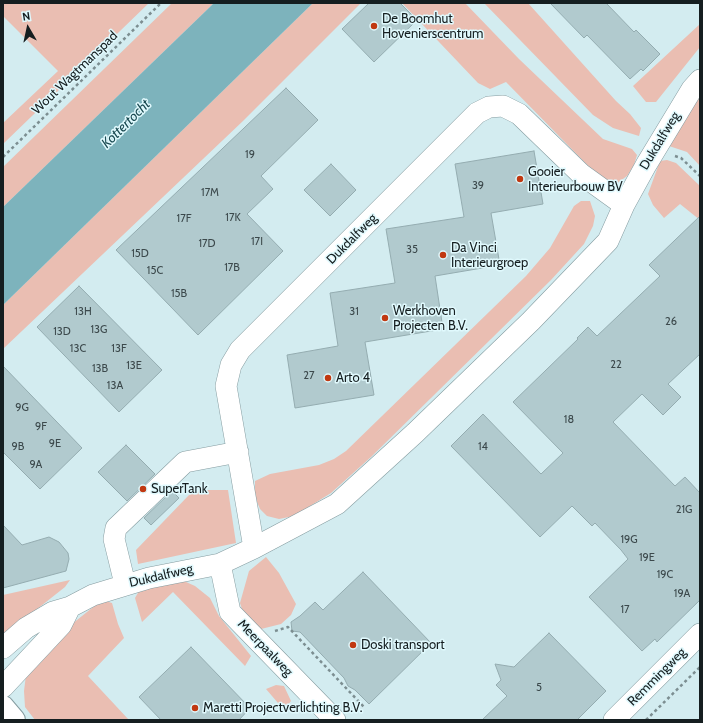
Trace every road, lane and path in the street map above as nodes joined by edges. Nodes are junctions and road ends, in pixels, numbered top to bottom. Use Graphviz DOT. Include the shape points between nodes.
graph roads {
  1 [pos="161,3"];
  2 [pos="700,80"];
  3 [pos="656,149"];
  4 [pos="3,156"];
  5 [pos="700,176"];
  6 [pos="624,205"];
  7 [pos="238,452"];
  8 [pos="254,548"];
  9 [pos="220,564"];
  10 [pos="125,584"];
  11 [pos="70,607"];
  12 [pos="700,634"];
  13 [pos="254,636"];
  14 [pos="3,648"];
  15 [pos="700,667"];
  16 [pos="3,687"];
  17 [pos="3,707"];
  18 [pos="364,707"];
  19 [pos="14,720"];
  20 [pos="335,720"];
  21 [pos="614,720"];
  22 [pos="646,720"];
  1 -- 4 [label="path, Wout Wagtmanspad"];
  2 -- 3 [label="street, Dukdalfweg"];
  3 -- 5 [label="path" via="681,158"];
  3 -- 6 [label="street, Dukdalfweg"];
  6 -- 7 [label="street, Dukdalfweg" via="581,174 519,114 503,106 489,107 477,113 240,350 231,365 226,386"];
  6 -- 8 [label="street, Dukdalfweg" via="608,241 531,321 409,438 337,504"];
  7 -- 8 [label="street, Dukdalfweg"];
  7 -- 10 [label="street" via="195,458 185,462 116,528 114,539"];
  8 -- 9 [label="street, Dukdalfweg"];
  9 -- 10 [label="street, Dukdalfweg"];
  9 -- 13 [label="street, Meerpaalweg" via="230,612"];
  10 -- 11 [label="street, Dukdalfweg" via="93,595"];
  11 -- 14 [label="street, Dukdalfweg" via="53,612 26,628"];
  11 -- 16 [label="street" via="61,625"];
  12 -- 21 [label="street, Remmingweg"];
  13 -- 18 [label="path" via="288,627"];
  13 -- 20 [label="street, Meerpaalweg"];
  15 -- 22 [label="path"];
  17 -- 19 [label="main road"];
}
